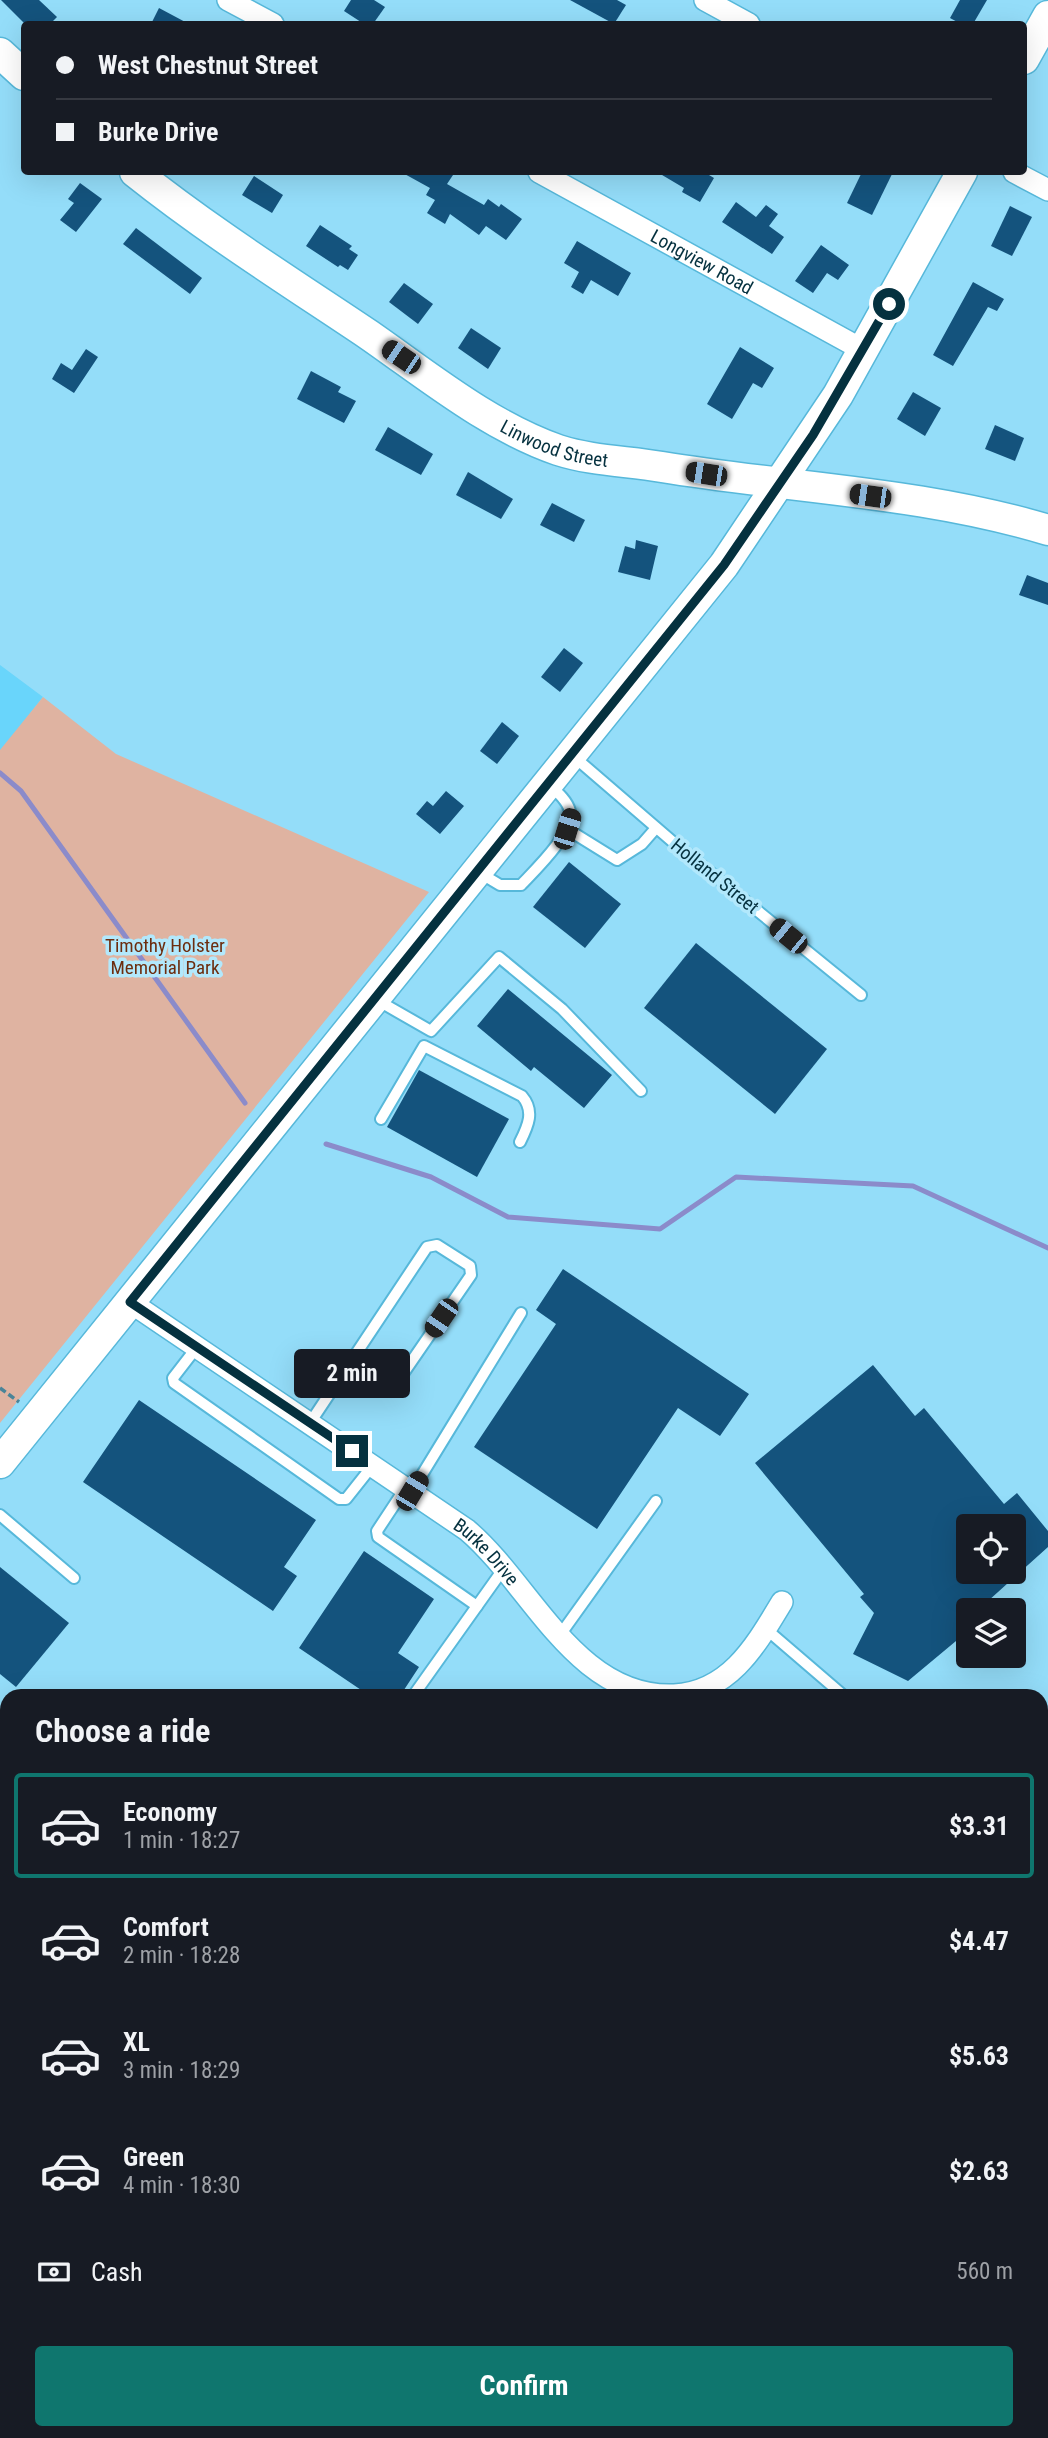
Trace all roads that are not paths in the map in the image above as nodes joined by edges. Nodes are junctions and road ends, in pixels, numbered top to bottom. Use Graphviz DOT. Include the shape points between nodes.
graph roads {
  1 [pos="228,0"];
  2 [pos="705,0"];
  3 [pos="1048,16"];
  4 [pos="267,21"];
  5 [pos="744,21"];
  6 [pos="0,53"];
  7 [pos="1027,54"];
  8 [pos="21,72"];
  9 [pos="139,175"];
  10 [pos="544,175"];
  11 [pos="960,175"];
  12 [pos="1020,175"];
  13 [pos="1048,190"];
  14 [pos="863,350"];
  15 [pos="782,481"];
  16 [pos="1048,530"];
  17 [pos="572,755"];
  18 [pos="548,784"];
  19 [pos="656,828"];
  20 [pos="567,829"];
  21 [pos="478,871"];
  22 [pos="861,995"];
  23 [pos="375,999"];
  24 [pos="431,1031"];
  25 [pos="424,1046"];
  26 [pos="641,1091"];
  27 [pos="381,1119"];
  28 [pos="520,1142"];
  29 [pos="130,1302"];
  30 [pos="522,1313"];
  31 [pos="197,1347"];
  32 [pos="351,1361"];
  33 [pos="310,1423"];
  34 [pos="0,1463"];
  35 [pos="373,1465"];
  36 [pos="409,1489"];
  37 [pos="656,1502"];
  38 [pos="4,1519"];
  39 [pos="0,1533"];
  40 [pos="504,1568"];
  41 [pos="74,1578"];
  42 [pos="782,1602"];
  43 [pos="477,1606"];
  44 [pos="766,1629"];
  45 [pos="561,1634"];
  46 [pos="418,1689"];
  47 [pos="627,1689"];
  48 [pos="698,1689"];
  49 [pos="836,1689"];
  1 -- 4 [label="street"];
  2 -- 5 [label="street"];
  3 -- 7 [label="main road"];
  6 -- 8 [label="main road"];
  9 -- 15 [label="main road, Linwood Street" via="453,393 521,433 558,450 597,459"];
  10 -- 14 [label="street, Longview Road"];
  11 -- 14 [label="main road"];
  12 -- 13 [label="street"];
  14 -- 15 [label="main road"];
  15 -- 16 [label="main road, Linwood Street" via="933,505"];
  15 -- 17 [label="main road" via="724,565"];
  17 -- 18 [label="main road"];
  17 -- 19 [label="lane, Holland Street"];
  18 -- 20 [label="lane" via="568,804"];
  18 -- 21 [label="main road"];
  19 -- 20 [label="lane" via="617,860"];
  19 -- 22 [label="lane, Holland Street"];
  20 -- 21 [label="lane" via="521,885 500,885"];
  21 -- 23 [label="main road"];
  23 -- 24 [label="lane"];
  23 -- 29 [label="main road"];
  24 -- 25 [label="lane"];
  24 -- 26 [label="lane" via="499,957 562,1009"];
  25 -- 27 [label="lane"];
  25 -- 28 [label="lane" via="522,1096 530,1114"];
  29 -- 31 [label="street, Burke Drive"];
  29 -- 34 [label="main road"];
  30 -- 36 [label="lane"];
  31 -- 33 [label="street, Burke Drive"];
  31 -- 35 [label="lane" via="173,1378 174,1384 339,1499 346,1499"];
  32 -- 32 [label="lane" via="426,1247 437,1245 470,1266 471,1275 396,1384 388,1386"];
  32 -- 33 [label="lane"];
  33 -- 35 [label="street, Burke Drive"];
  35 -- 36 [label="street, Burke Drive"];
  36 -- 40 [label="street, Burke Drive" via="478,1539"];
  36 -- 43 [label="lane" via="377,1531 378,1537"];
  37 -- 45 [label="lane"];
  38 -- 39 [label="lane"];
  38 -- 41 [label="lane"];
  40 -- 43 [label="lane"];
  40 -- 45 [label="street, Burke Drive"];
  42 -- 44 [label="street, Burke Drive"];
  43 -- 46 [label="lane"];
  44 -- 48 [label="street, Burke Drive" via="744,1661 714,1684"];
  44 -- 49 [label="lane"];
  45 -- 47 [label="street, Burke Drive" via="589,1664"];
}
